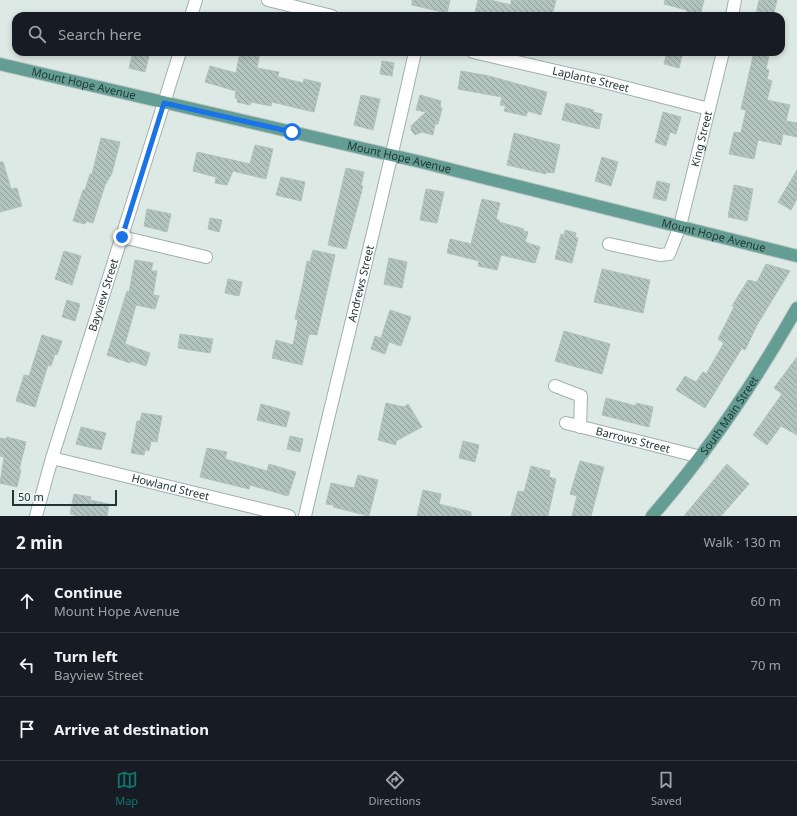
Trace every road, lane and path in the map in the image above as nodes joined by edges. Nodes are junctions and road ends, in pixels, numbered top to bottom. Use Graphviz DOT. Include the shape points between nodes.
graph roads {
  1 [pos="196,0"];
  2 [pos="268,0"];
  3 [pos="735,0"];
  4 [pos="192,12"];
  5 [pos="316,12"];
  6 [pos="733,12"];
  7 [pos="179,56"];
  8 [pos="414,56"];
  9 [pos="490,56"];
  10 [pos="723,56"];
  11 [pos="0,64"];
  12 [pos="164,103"];
  13 [pos="709,109"];
  14 [pos="392,156"];
  15 [pos="680,226"];
  16 [pos="122,237"];
  17 [pos="609,244"];
  18 [pos="797,256"];
  19 [pos="206,257"];
  20 [pos="797,308"];
  21 [pos="555,386"];
  22 [pos="566,424"];
  23 [pos="580,427"];
  24 [pos="701,457"];
  25 [pos="52,458"];
  26 [pos="36,516"];
  27 [pos="289,516"];
  28 [pos="305,516"];
  29 [pos="652,516"];
  1 -- 4 [label="street"];
  2 -- 5 [label="street"];
  3 -- 6 [label="street"];
  7 -- 12 [label="street, Bayview Street"];
  8 -- 14 [label="street, Andrews Street"];
  9 -- 13 [label="street, Laplante Street"];
  10 -- 13 [label="street, King Street"];
  11 -- 12 [label="main road, Mount Hope Avenue"];
  12 -- 14 [label="main road, Mount Hope Avenue"];
  12 -- 16 [label="street, Bayview Street"];
  13 -- 15 [label="street, King Street"];
  14 -- 15 [label="main road, Mount Hope Avenue"];
  14 -- 28 [label="street, Andrews Street"];
  15 -- 17 [label="street, King Street" via="669,254"];
  15 -- 18 [label="main road, Mount Hope Avenue"];
  16 -- 19 [label="street"];
  16 -- 25 [label="street, Bayview Street"];
  20 -- 24 [label="main road, South Main Street" via="737,406"];
  21 -- 23 [label="street" via="581,396"];
  22 -- 23 [label="street, Barrows Street"];
  23 -- 24 [label="street, Barrows Street"];
  24 -- 29 [label="main road, South Main Street"];
  25 -- 26 [label="street, Bayview Street"];
  25 -- 27 [label="street, Howland Street"];
}
